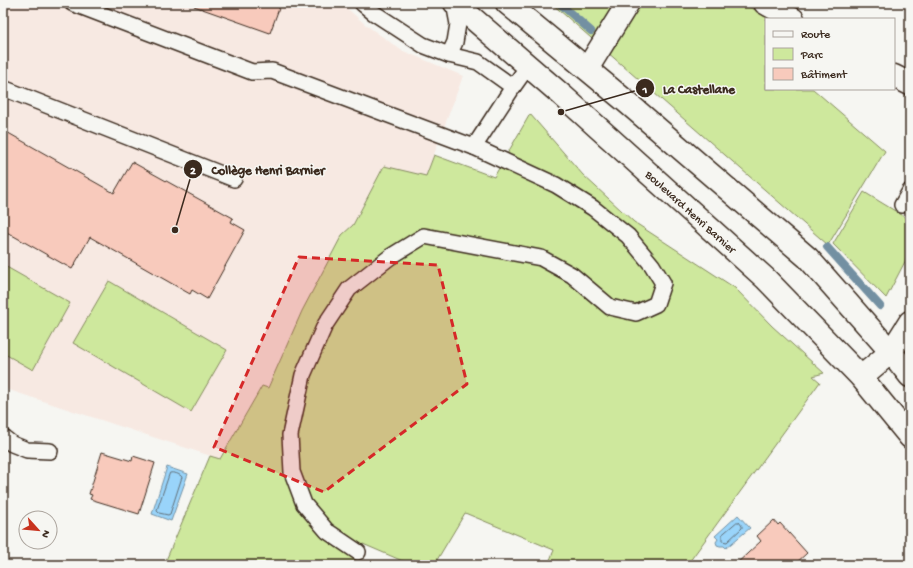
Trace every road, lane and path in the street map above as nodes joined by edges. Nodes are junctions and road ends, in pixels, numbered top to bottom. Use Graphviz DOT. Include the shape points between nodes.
graph roads {
  1 [pos="72,3"];
  2 [pos="362,3"];
  3 [pos="454,3"];
  4 [pos="507,3"];
  5 [pos="628,3"];
  6 [pos="765,3"];
  7 [pos="791,18"];
  8 [pos="449,55"];
  9 [pos="528,66"];
  10 [pos="587,69"];
  11 [pos="895,76"];
  12 [pos="910,84"];
  13 [pos="513,87"];
  14 [pos="3,88"];
  15 [pos="474,147"];
  16 [pos="234,179"];
  17 [pos="910,190"];
  18 [pos="902,205"];
  19 [pos="910,322"];
  20 [pos="892,352"];
  21 [pos="910,376"];
  22 [pos="861,377"];
  23 [pos="3,437"];
  24 [pos="910,437"];
  25 [pos="50,451"];
  26 [pos="358,552"];
  1 -- 15 [label="lane" via="252,72 272,71"];
  2 -- 8 [label="lane" via="423,45"];
  3 -- 8 [label="lane" via="458,24 455,42"];
  3 -- 9 [label="main road, Boulevard Henri Barnier"];
  4 -- 10 [label="main road"];
  5 -- 10 [label="main road"];
  6 -- 7 [label="main road"];
  8 -- 13 [label="lane" via="478,62"];
  9 -- 13 [label="lane"];
  9 -- 22 [label="main road, Boulevard Henri Barnier" via="766,279"];
  10 -- 20 [label="main road" via="808,258"];
  11 -- 12 [label="main road"];
  13 -- 15 [label="lane"];
  14 -- 16 [label="lane"];
  15 -- 26 [label="lane" via="556,186 592,208 628,236 663,283 656,304 636,313 610,307 572,275 541,258 424,236 390,257 349,289 325,325 303,375 290,435 292,472 304,504 327,531"];
  17 -- 18 [label="lane"];
  19 -- 20 [label="main road"];
  20 -- 21 [label="main road"];
  20 -- 22 [label="main road"];
  22 -- 24 [label="main road, Boulevard Henri Barnier"];
  23 -- 25 [label="lane" via="27,450"];
}
